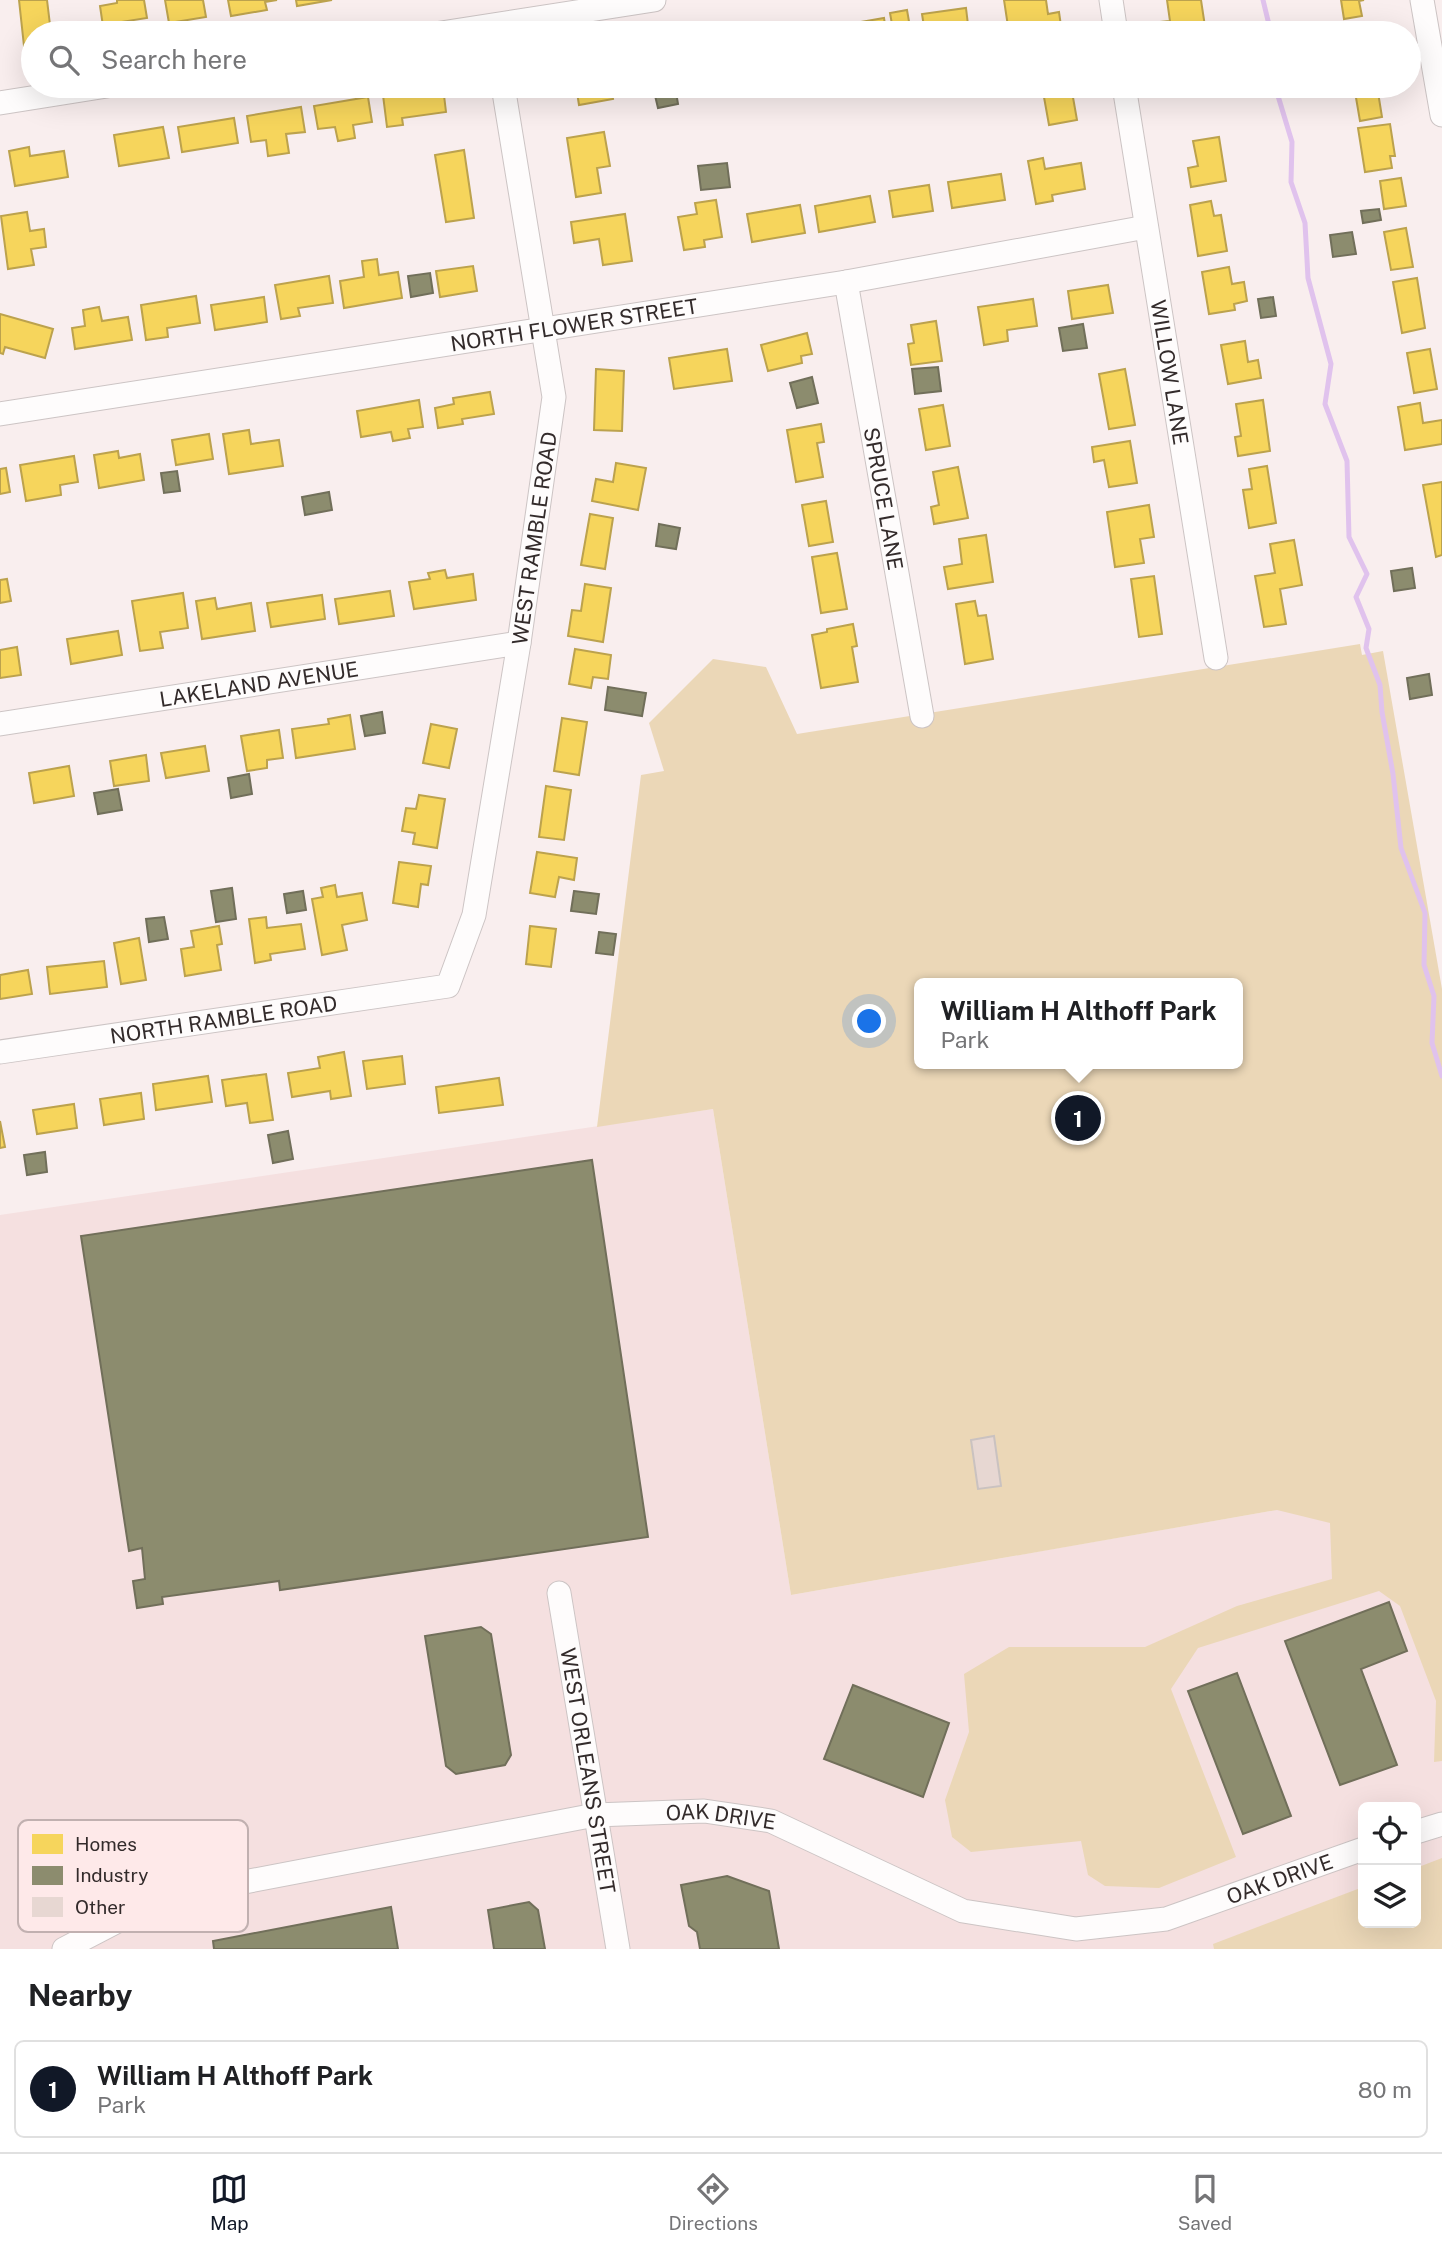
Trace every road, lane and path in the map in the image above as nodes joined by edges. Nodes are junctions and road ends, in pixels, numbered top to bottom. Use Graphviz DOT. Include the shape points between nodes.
graph roads {
  1 [pos="654,0"];
  2 [pos="1111,0"];
  3 [pos="1422,0"];
  4 [pos="537,21"];
  5 [pos="1114,21"];
  6 [pos="1439,83"];
  7 [pos="31,98"];
  8 [pos="505,98"];
  9 [pos="1126,98"];
  10 [pos="0,103"];
  11 [pos="1442,115"];
  12 [pos="1146,227"];
  13 [pos="846,282"];
  14 [pos="543,328"];
  15 [pos="0,414"];
  16 [pos="519,643"];
  17 [pos="1216,658"];
  18 [pos="922,716"];
  19 [pos="0,724"];
  20 [pos="448,986"];
  21 [pos="0,1052"];
  22 [pos="559,1593"];
  23 [pos="595,1815"];
  24 [pos="1442,1824"];
  25 [pos="1421,1830"];
  26 [pos="1358,1851"];
  27 [pos="248,1881"];
  28 [pos="97,1932"];
  29 [pos="64,1949"];
  30 [pos="618,1949"];
  1 -- 4 [label="street"];
  2 -- 5 [label="street"];
  3 -- 6 [label="street"];
  6 -- 11 [label="street"];
  7 -- 10 [label="street"];
  8 -- 14 [label="street, WEST RAMBLE ROAD"];
  9 -- 12 [label="street, WILLOW LANE"];
  12 -- 13 [label="street, NORTH FLOWER STREET"];
  12 -- 17 [label="street, WILLOW LANE"];
  13 -- 14 [label="street, NORTH FLOWER STREET"];
  13 -- 18 [label="street, SPRUCE LANE"];
  14 -- 15 [label="street, NORTH FLOWER STREET"];
  14 -- 16 [label="street, WEST RAMBLE ROAD" via="554,397"];
  16 -- 19 [label="street, LAKELAND AVENUE"];
  16 -- 20 [label="street, WEST RAMBLE ROAD" via="474,915"];
  20 -- 21 [label="street, NORTH RAMBLE ROAD"];
  22 -- 23 [label="street, WEST ORLEANS STREET"];
  23 -- 26 [label="street, OAK DRIVE" via="704,1811 771,1821 963,1910 1076,1929 1166,1919"];
  23 -- 27 [label="street, OAK DRIVE"];
  23 -- 30 [label="street, WEST ORLEANS STREET"];
  24 -- 25 [label="street"];
  28 -- 29 [label="street, OAK DRIVE"];
}
